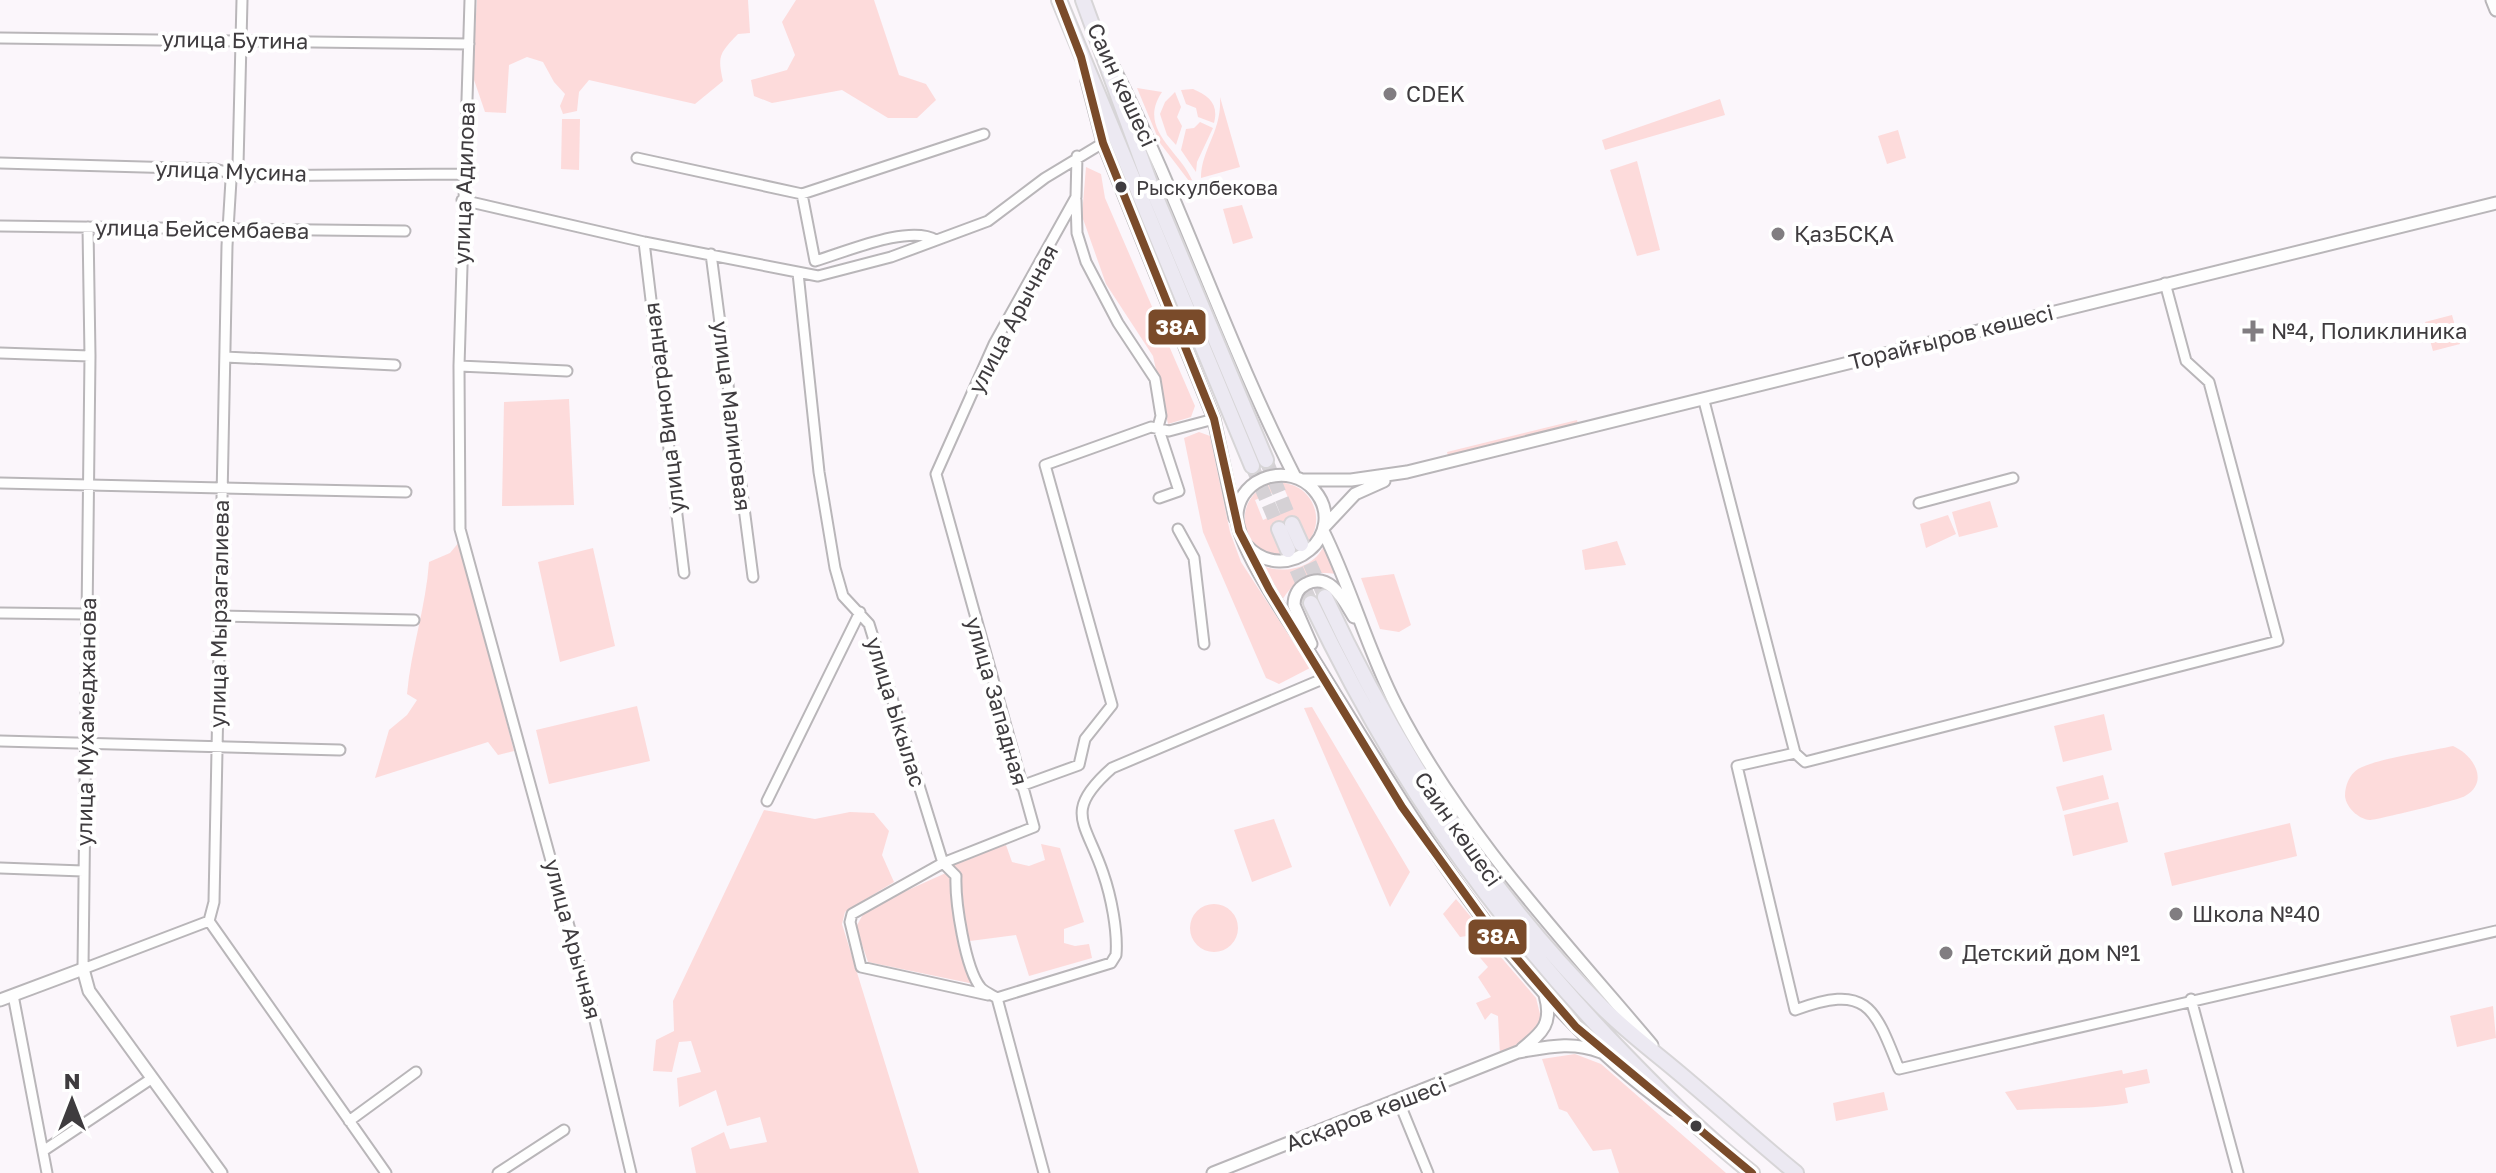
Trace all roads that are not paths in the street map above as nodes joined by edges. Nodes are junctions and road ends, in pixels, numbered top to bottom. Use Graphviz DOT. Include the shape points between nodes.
graph roads {
  1 [pos="242,0"];
  2 [pos="470,0"];
  3 [pos="1059,0"];
  4 [pos="1083,0"];
  5 [pos="2492,0"];
  6 [pos="2496,10"];
  7 [pos="1095,31"];
  8 [pos="0,38"];
  9 [pos="241,40"];
  10 [pos="469,44"];
  11 [pos="1081,57"];
  12 [pos="984,134"];
  13 [pos="1103,143"];
  14 [pos="1077,156"];
  15 [pos="637,158"];
  16 [pos="0,163"];
  17 [pos="234,173"];
  18 [pos="462,174"];
  19 [pos="802,194"];
  20 [pos="1076,197"];
  21 [pos="462,200"];
  22 [pos="2496,203"];
  23 [pos="0,226"];
  24 [pos="88,227"];
  25 [pos="228,229"];
  26 [pos="405,231"];
  27 [pos="936,240"];
  28 [pos="644,242"];
  29 [pos="711,254"];
  30 [pos="798,273"];
  31 [pos="2165,283"];
  32 [pos="0,353"];
  33 [pos="90,356"];
  34 [pos="225,357"];
  35 [pos="395,365"];
  36 [pos="459,366"];
  37 [pos="567,371"];
  38 [pos="1704,401"];
  39 [pos="1214,419"];
  40 [pos="1158,427"];
  41 [pos="1407,472"];
  42 [pos="936,478"];
  43 [pos="1298,478"];
  44 [pos="2013,478"];
  45 [pos="0,483"];
  46 [pos="89,485"];
  47 [pos="222,488"];
  48 [pos="406,492"];
  49 [pos="1159,498"];
  50 [pos="1919,503"];
  51 [pos="1286,526"];
  52 [pos="1178,529"];
  53 [pos="1323,529"];
  54 [pos="1239,531"];
  55 [pos="1246,545"];
  56 [pos="1294,547"];
  57 [pos="684,573"];
  58 [pos="753,577"];
  59 [pos="860,612"];
  60 [pos="0,613"];
  61 [pos="88,614"];
  62 [pos="219,616"];
  63 [pos="414,620"];
  64 [pos="1368,642"];
  65 [pos="1204,644"];
  66 [pos="1325,678"];
  67 [pos="508,706"];
  68 [pos="0,741"];
  69 [pos="86,744"];
  70 [pos="217,748"];
  71 [pos="340,750"];
  72 [pos="1795,753"];
  73 [pos="1021,786"];
  74 [pos="767,801"];
  75 [pos="943,863"];
  76 [pos="0,868"];
  77 [pos="83,871"];
  78 [pos="209,921"];
  79 [pos="2496,931"];
  80 [pos="83,969"];
  81 [pos="1545,993"];
  82 [pos="13,995"];
  83 [pos="997,998"];
  84 [pos="2191,999"];
  85 [pos="0,1000"];
  86 [pos="1518,1052"];
  87 [pos="1609,1055"];
  88 [pos="1668,1064"];
  89 [pos="416,1072"];
  90 [pos="151,1079"];
  91 [pos="1399,1102"];
  92 [pos="349,1121"];
  93 [pos="1688,1121"];
  94 [pos="564,1130"];
  95 [pos="43,1151"];
  96 [pos="47,1173"];
  97 [pos="221,1173"];
  98 [pos="386,1173"];
  99 [pos="498,1173"];
  100 [pos="631,1173"];
  101 [pos="1044,1173"];
  102 [pos="1213,1173"];
  103 [pos="1428,1173"];
  104 [pos="1752,1173"];
  105 [pos="1796,1173"];
  106 [pos="2238,1173"];
  1 -- 9 [label="street, улица Мырзагалиева"];
  2 -- 10 [label="street, улица Адилова"];
  3 -- 11 [label="main road, Саин көшесі"];
  4 -- 7 [label="main road, Саин көшесі"];
  5 -- 6 [label="street"];
  7 -- 11 [label="main road" via="1259,463"];
  7 -- 43 [label="street, Саин көшесі" via="1155,154 1263,415"];
  8 -- 9 [label="street, улица Бутина"];
  9 -- 10 [label="street, улица Бутина"];
  9 -- 17 [label="street, улица Мырзагалиева"];
  10 -- 18 [label="street, улица Адилова"];
  11 -- 13 [label="street, Саин көшесі"];
  12 -- 19 [label="street"];
  13 -- 14 [label="street"];
  13 -- 39 [label="street, Саин көшесі"];
  14 -- 20 [label="street, улица Арычная"];
  14 -- 27 [label="street" via="988,221"];
  15 -- 19 [label="street"];
  16 -- 17 [label="street, улица Мусина"];
  17 -- 18 [label="street, улица Мусина"];
  17 -- 25 [label="street, улица Мырзагалиева"];
  18 -- 21 [label="street, улица Адилова"];
  19 -- 27 [label="street" via="815,261 906,234 927,234"];
  20 -- 40 [label="street" via="1080,248 1118,323 1155,379"];
  20 -- 42 [label="street, улица Арычная" via="994,344"];
  21 -- 28 [label="street"];
  21 -- 36 [label="street, улица Адилова"];
  22 -- 31 [label="street, Торайғыров көшесі"];
  23 -- 24 [label="street, улица Бейсембаева"];
  24 -- 25 [label="street, улица Бейсембаева"];
  24 -- 33 [label="street, улица Мухамеджанова"];
  25 -- 26 [label="street, улица Бейсембаева"];
  25 -- 34 [label="street, улица Мырзагалиева"];
  27 -- 30 [label="street" via="829,275"];
  28 -- 29 [label="street"];
  28 -- 57 [label="street, улица Виноградная"];
  29 -- 30 [label="street"];
  29 -- 58 [label="street, улица Малиновая"];
  30 -- 59 [label="street, улица Ыкылас" via="835,568 843,596"];
  31 -- 38 [label="street, Торайғыров көшесі"];
  31 -- 72 [label="street" via="2186,361 2209,382 2278,641 1805,762"];
  32 -- 33 [label="street"];
  33 -- 46 [label="street, улица Мухамеджанова"];
  34 -- 35 [label="street"];
  34 -- 47 [label="street, улица Мырзагалиева"];
  36 -- 37 [label="street"];
  36 -- 67 [label="street, улица Адилова" via="460,529"];
  38 -- 41 [label="street, Торайғыров көшесі"];
  38 -- 72 [label="street"];
  39 -- 40 [label="street" via="1169,431"];
  39 -- 54 [label="street, Саин көшесі"];
  40 -- 49 [label="street" via="1179,491"];
  40 -- 73 [label="street" via="1045,465 1112,705 1085,739 1079,765"];
  41 -- 43 [label="street" via="1351,480"];
  41 -- 53 [label="street" via="1355,494"];
  42 -- 73 [label="street, улица Западная"];
  43 -- 53 [label="street" via="1321,502"];
  43 -- 54 [label="street" via="1275,475 1248,488 1238,509"];
  44 -- 50 [label="street"];
  45 -- 46 [label="street"];
  46 -- 47 [label="street"];
  46 -- 61 [label="street, улица Мухамеджанова"];
  47 -- 48 [label="street"];
  47 -- 62 [label="street, улица Мырзагалиева"];
  51 -- 56 [label="main road"];
  52 -- 65 [label="street" via="1194,558"];
  53 -- 55 [label="street" via="1311,550 1292,560 1265,559"];
  53 -- 64 [label="street"];
  54 -- 55 [label="street"];
  55 -- 66 [label="street"];
  59 -- 74 [label="street"];
  59 -- 75 [label="street, улица Ыкылас" via="869,624"];
  60 -- 61 [label="street"];
  61 -- 69 [label="street, улица Мухамеджанова"];
  62 -- 63 [label="street"];
  62 -- 70 [label="street, улица Мырзагалиева"];
  64 -- 66 [label="street" via="1329,583 1313,581 1299,589 1296,615"];
  64 -- 88 [label="street" via="1396,705 1465,818 1533,908"];
  66 -- 81 [label="street" via="1454,882"];
  66 -- 83 [label="street" via="1112,768 1090,788 1082,826 1104,874 1116,955 1111,963"];
  67 -- 100 [label="street, улица Арычная"];
  68 -- 69 [label="street"];
  69 -- 70 [label="street"];
  69 -- 77 [label="street, улица Мухамеджанова"];
  70 -- 71 [label="street"];
  70 -- 78 [label="street, улица Мырзагалиева" via="214,902"];
  72 -- 84 [label="street" via="1737,766 1795,1010 1820,1000 1858,999 1872,1010 1899,1069"];
  73 -- 75 [label="street, улица Западная" via="1031,831"];
  75 -- 83 [label="street, улица Ыкылас" via="956,876 955,896 977,981"];
  75 -- 83 [label="street" via="852,914 861,967"];
  76 -- 77 [label="street"];
  77 -- 80 [label="street, улица Мухамеджанова"];
  78 -- 80 [label="street"];
  78 -- 92 [label="street"];
  79 -- 84 [label="street"];
  80 -- 82 [label="street"];
  80 -- 90 [label="street, улица Мухамеджанова" via="89,991"];
  81 -- 86 [label="street" via="1547,1026"];
  81 -- 87 [label="street"];
  82 -- 85 [label="street"];
  82 -- 95 [label="street"];
  83 -- 101 [label="street"];
  84 -- 106 [label="street"];
  86 -- 87 [label="street" via="1582,1045"];
  86 -- 91 [label="street, Асқаров көшесі"];
  87 -- 93 [label="street"];
  88 -- 93 [label="main road, Саин көшесі" via="1586,990 1468,848 1318,600 1356,697 1477,885"];
  88 -- 105 [label="main road, Саин көшесі"];
  89 -- 92 [label="street"];
  90 -- 95 [label="street"];
  90 -- 97 [label="street, улица Мухамеджанова"];
  91 -- 102 [label="street, Асқаров көшесі"];
  91 -- 103 [label="street"];
  92 -- 98 [label="street"];
  93 -- 104 [label="main road"];
  94 -- 99 [label="street"];
  95 -- 96 [label="street"];
}
